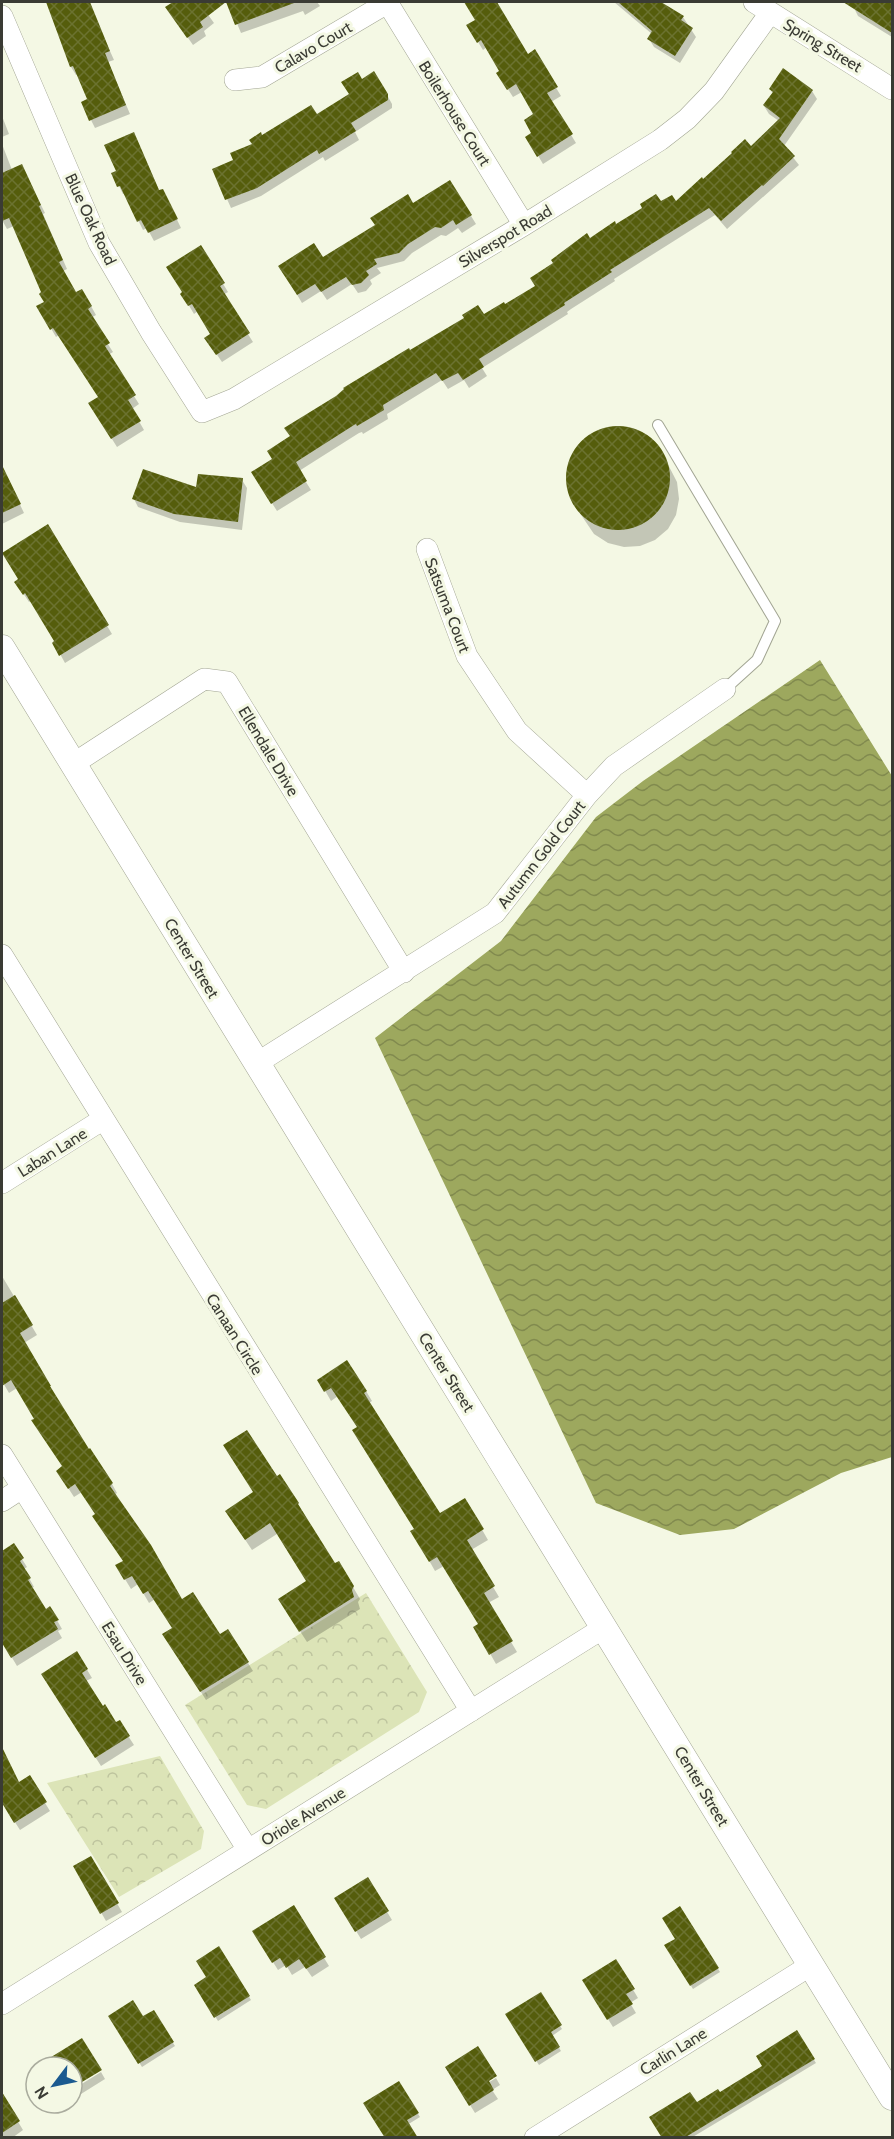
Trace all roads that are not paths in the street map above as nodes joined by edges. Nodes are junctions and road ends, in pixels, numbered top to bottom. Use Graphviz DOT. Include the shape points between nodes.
graph roads {
  1 [pos="387,2"];
  2 [pos="762,7"];
  3 [pos="2,16"];
  4 [pos="235,80"];
  5 [pos="892,88"];
  6 [pos="524,225"];
  7 [pos="202,412"];
  8 [pos="658,425"];
  9 [pos="427,549"];
  10 [pos="2,648"];
  11 [pos="725,689"];
  12 [pos="73,764"];
  13 [pos="587,795"];
  14 [pos="2,956"];
  15 [pos="404,972"];
  16 [pos="256,1063"];
  17 [pos="102,1120"];
  18 [pos="2,1183"];
  19 [pos="2,1455"];
  20 [pos="22,1488"];
  21 [pos="2,1501"];
  22 [pos="605,1627"];
  23 [pos="471,1711"];
  24 [pos="248,1850"];
  25 [pos="811,1965"];
  26 [pos="2,2004"];
  27 [pos="892,2097"];
  28 [pos="535,2138"];
  1 -- 4 [label="street, Calavo Court" via="262,77"];
  1 -- 6 [label="street, Boilerhouse Court"];
  2 -- 5 [label="street, Spring Street"];
  2 -- 6 [label="street, Silverspot Road" via="714,91 687,119"];
  3 -- 7 [label="street, Blue Oak Road" via="99,243"];
  6 -- 7 [label="street, Silverspot Road" via="234,399"];
  8 -- 11 [label="lane" via="775,621 757,660"];
  9 -- 13 [label="street, Satsuma Court" via="467,656 517,731"];
  10 -- 12 [label="street, Center Street"];
  11 -- 13 [label="street, Autumn Gold Court" via="614,766"];
  12 -- 15 [label="street, Ellendale Drive" via="204,679 227,682"];
  12 -- 16 [label="street, Center Street"];
  13 -- 15 [label="street, Autumn Gold Court" via="495,913"];
  14 -- 17 [label="street, Canaan Circle"];
  15 -- 16 [label="street, Autumn Gold Court"];
  16 -- 22 [label="street, Center Street"];
  17 -- 18 [label="street, Laban Lane"];
  17 -- 23 [label="street, Canaan Circle"];
  19 -- 20 [label="street, Esau Drive"];
  20 -- 21 [label="street"];
  20 -- 24 [label="street, Esau Drive"];
  22 -- 23 [label="street, Oriole Avenue"];
  22 -- 25 [label="street, Center Street"];
  23 -- 24 [label="street, Oriole Avenue"];
  24 -- 26 [label="street, Oriole Avenue"];
  25 -- 27 [label="street, Center Street"];
  25 -- 28 [label="street, Carlin Lane"];
}
